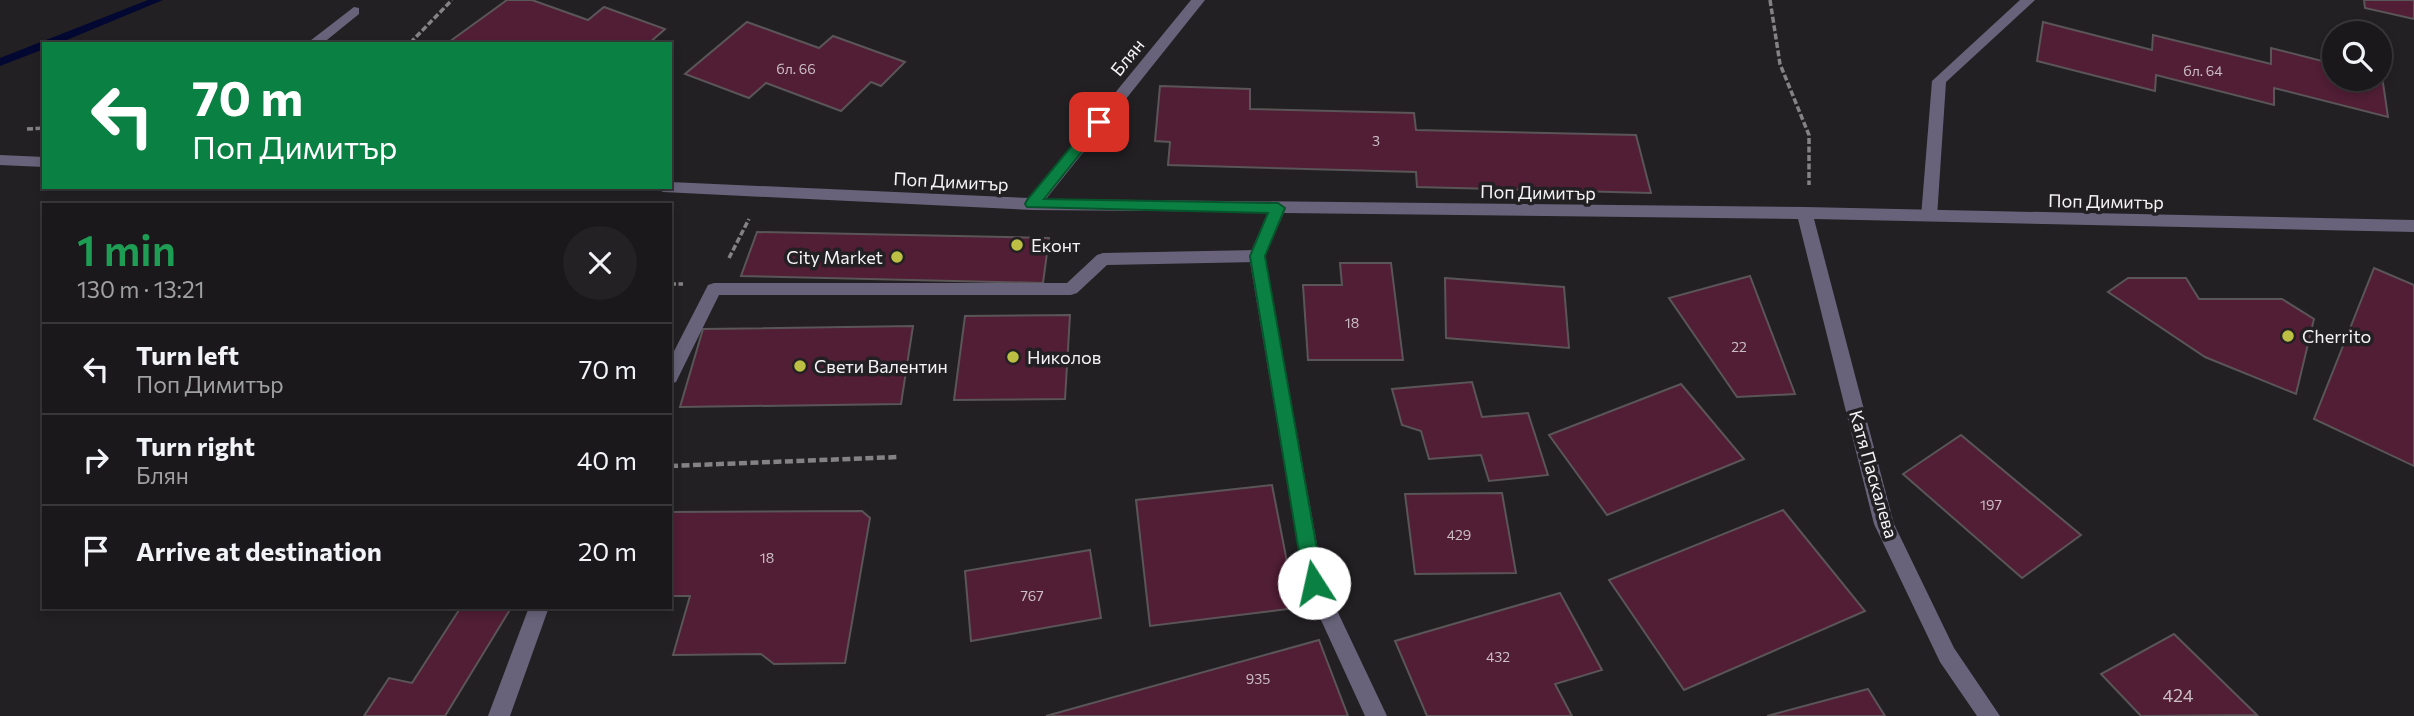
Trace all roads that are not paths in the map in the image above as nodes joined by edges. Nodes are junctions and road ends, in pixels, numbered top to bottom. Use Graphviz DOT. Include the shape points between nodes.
graph roads {
  1 [pos="1198,0"];
  2 [pos="2028,0"];
  3 [pos="354,11"];
  4 [pos="315,42"];
  5 [pos="0,160"];
  6 [pos="42,162"];
  7 [pos="672,187"];
  8 [pos="1032,204"];
  9 [pos="1278,208"];
  10 [pos="1805,213"];
  11 [pos="1929,217"];
  12 [pos="2414,226"];
  13 [pos="1257,256"];
  14 [pos="672,373"];
  15 [pos="538,609"];
  16 [pos="499,716"];
  17 [pos="1376,716"];
  18 [pos="1989,716"];
  1 -- 8 [label="street, Блян"];
  2 -- 11 [label="street" via="1939,82"];
  3 -- 4 [label="street"];
  5 -- 6 [label="street"];
  7 -- 8 [label="street, Поп Димитър"];
  8 -- 9 [label="street, Поп Димитър"];
  9 -- 10 [label="street, Поп Димитър"];
  9 -- 13 [label="street"];
  10 -- 11 [label="street, Поп Димитър"];
  10 -- 18 [label="street, Катя Паскалева" via="1884,524 1947,654"];
  11 -- 12 [label="street, Поп Димитър"];
  13 -- 14 [label="street" via="1103,260 1071,289 714,289"];
  13 -- 17 [label="street" via="1314,583"];
  15 -- 16 [label="street"];
}
